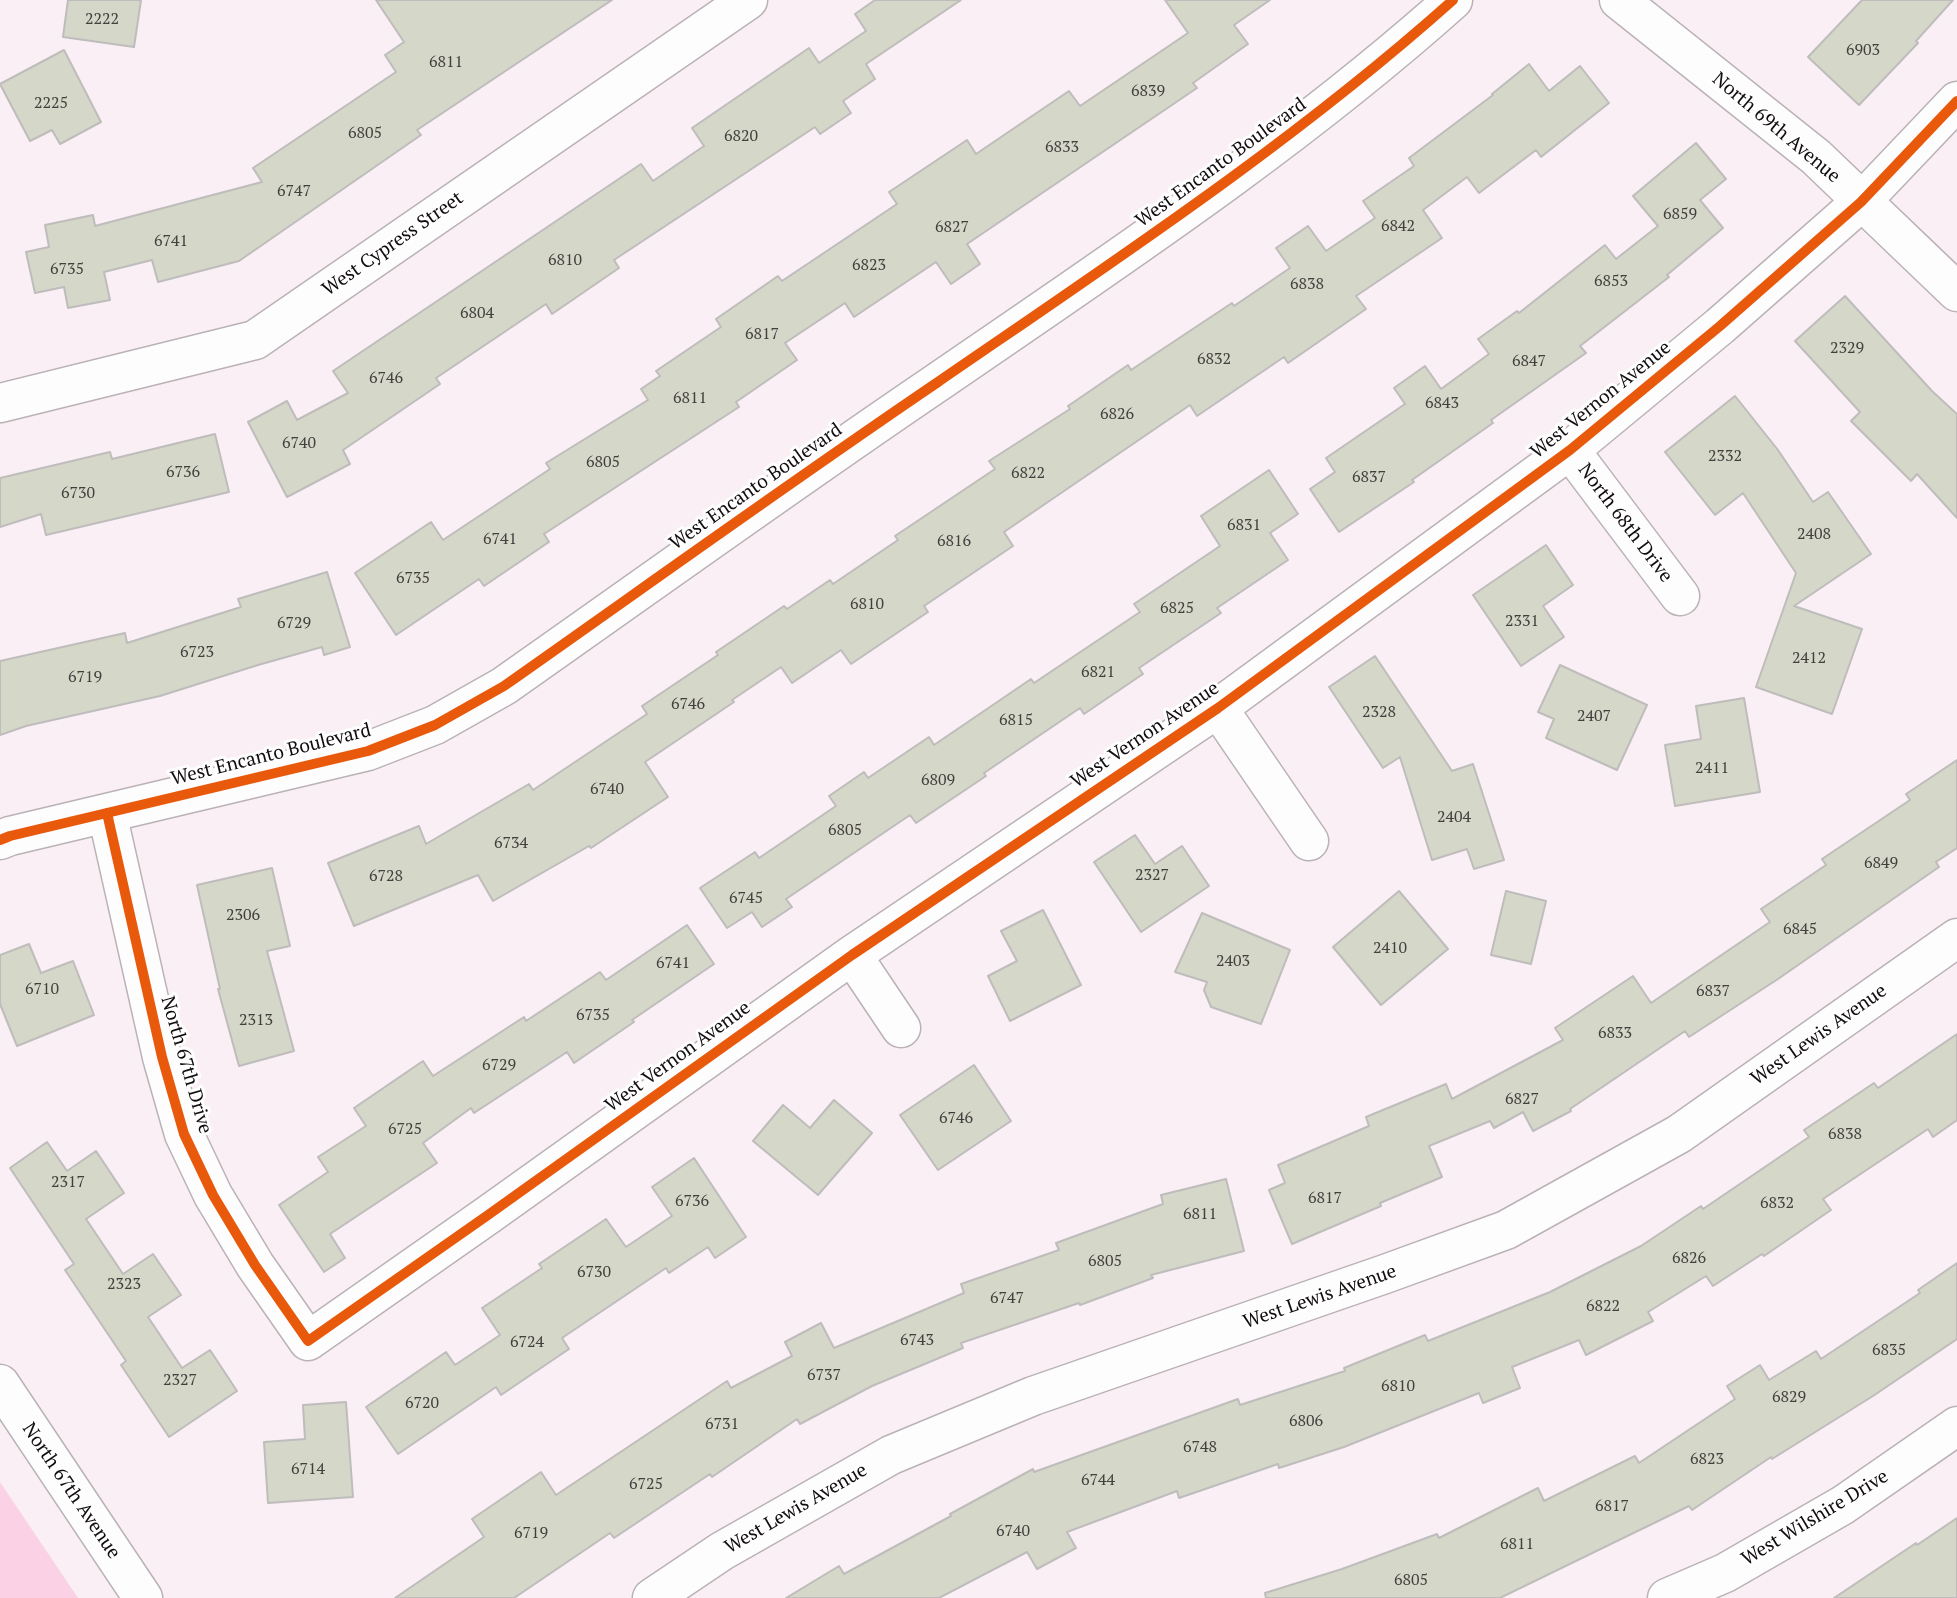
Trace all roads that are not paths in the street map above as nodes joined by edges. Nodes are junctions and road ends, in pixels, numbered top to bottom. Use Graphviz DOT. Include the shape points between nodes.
graph roads {
  1 [pos="748,0"];
  2 [pos="1453,0"];
  3 [pos="1619,0"];
  4 [pos="1957,101"];
  5 [pos="1861,202"];
  6 [pos="1957,292"];
  7 [pos="0,403"];
  8 [pos="1570,450"];
  9 [pos="1680,596"];
  10 [pos="1217,708"];
  11 [pos="107,813"];
  12 [pos="0,841"];
  13 [pos="1309,841"];
  14 [pos="1957,937"];
  15 [pos="852,955"];
  16 [pos="901,1028"];
  17 [pos="308,1341"];
  18 [pos="0,1384"];
  19 [pos="1957,1426"];
  20 [pos="143,1598"];
  21 [pos="652,1598"];
  22 [pos="1667,1598"];
  1 -- 7 [label="street, West Cypress Street" via="255,340"];
  2 -- 11 [label="street, West Encanto Boulevard" via="1320,112 1154,235 504,686 435,726 368,751"];
  3 -- 5 [label="street, North 69th Avenue" via="1815,157"];
  4 -- 5 [label="street, West Vernon Avenue"];
  5 -- 6 [label="street, North 69th Avenue"];
  5 -- 8 [label="street, West Vernon Avenue"];
  8 -- 9 [label="street, North 68th Drive"];
  8 -- 10 [label="street, West Vernon Avenue"];
  10 -- 13 [label="street"];
  10 -- 15 [label="street, West Vernon Avenue"];
  11 -- 12 [label="street, West Encanto Boulevard"];
  11 -- 17 [label="street, North 67th Drive" via="162,1058 184,1134 213,1195"];
  14 -- 21 [label="street, West Lewis Avenue" via="1679,1134 1506,1230 1033,1396 891,1455 722,1551"];
  15 -- 16 [label="street"];
  15 -- 17 [label="street, West Vernon Avenue"];
  18 -- 20 [label="street, North 67th Avenue"];
  19 -- 22 [label="street, West Wilshire Drive" via="1843,1504 1725,1573"];
}
